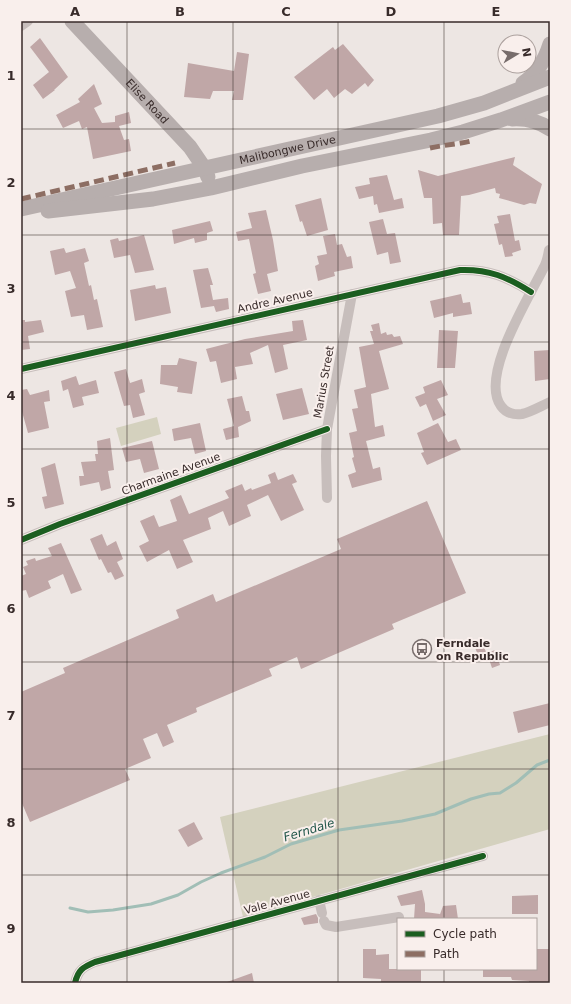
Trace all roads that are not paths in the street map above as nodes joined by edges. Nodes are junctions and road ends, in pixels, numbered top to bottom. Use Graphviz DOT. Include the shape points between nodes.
graph roads {
  1 [pos="28,21"];
  2 [pos="72,21"];
  3 [pos="21,26"];
  4 [pos="550,44"];
  5 [pos="550,77"];
  6 [pos="507,94"];
  7 [pos="550,102"];
  8 [pos="502,120"];
  9 [pos="550,129"];
  10 [pos="205,169"];
  11 [pos="211,188"];
  12 [pos="21,208"];
  13 [pos="21,214"];
  14 [pos="549,250"];
  15 [pos="531,292"];
  16 [pos="352,294"];
  17 [pos="21,369"];
  18 [pos="550,402"];
  19 [pos="327,429"];
  20 [pos="328,498"];
  21 [pos="21,540"];
  22 [pos="483,856"];
  23 [pos="320,900"];
  24 [pos="399,917"];
  25 [pos="75,983"];
  1 -- 3 [label="street"];
  2 -- 10 [label="main road, Elise Road" via="190,147"];
  4 -- 6 [label="main road" via="536,72"];
  5 -- 6 [label="main road, Malibongwe Drive"];
  6 -- 10 [label="main road, Malibongwe Drive" via="464,110"];
  7 -- 8 [label="main road, Malibongwe Drive"];
  8 -- 9 [label="main road" via="530,120"];
  8 -- 11 [label="main road, Malibongwe Drive" via="431,140 302,166"];
  10 -- 11 [label="main road, Elise Road"];
  10 -- 12 [label="main road, Malibongwe Drive"];
  11 -- 13 [label="main road, Malibongwe Drive" via="153,199"];
  14 -- 15 [label="street" via="545,266"];
  15 -- 16 [label="street, Andre Avenue" via="486,271 460,270"];
  15 -- 18 [label="street" via="504,348 496,382 497,395 504,412 513,414 523,414"];
  16 -- 17 [label="street, Andre Avenue"];
  16 -- 19 [label="street, Marius Street"];
  19 -- 20 [label="street, Marius Street"];
  19 -- 21 [label="street, Charmaine Avenue"];
  22 -- 23 [label="street, Vale Avenue"];
  23 -- 24 [label="street" via="326,925 336,927"];
  23 -- 25 [label="street, Vale Avenue" via="95,962 78,972"];
}
